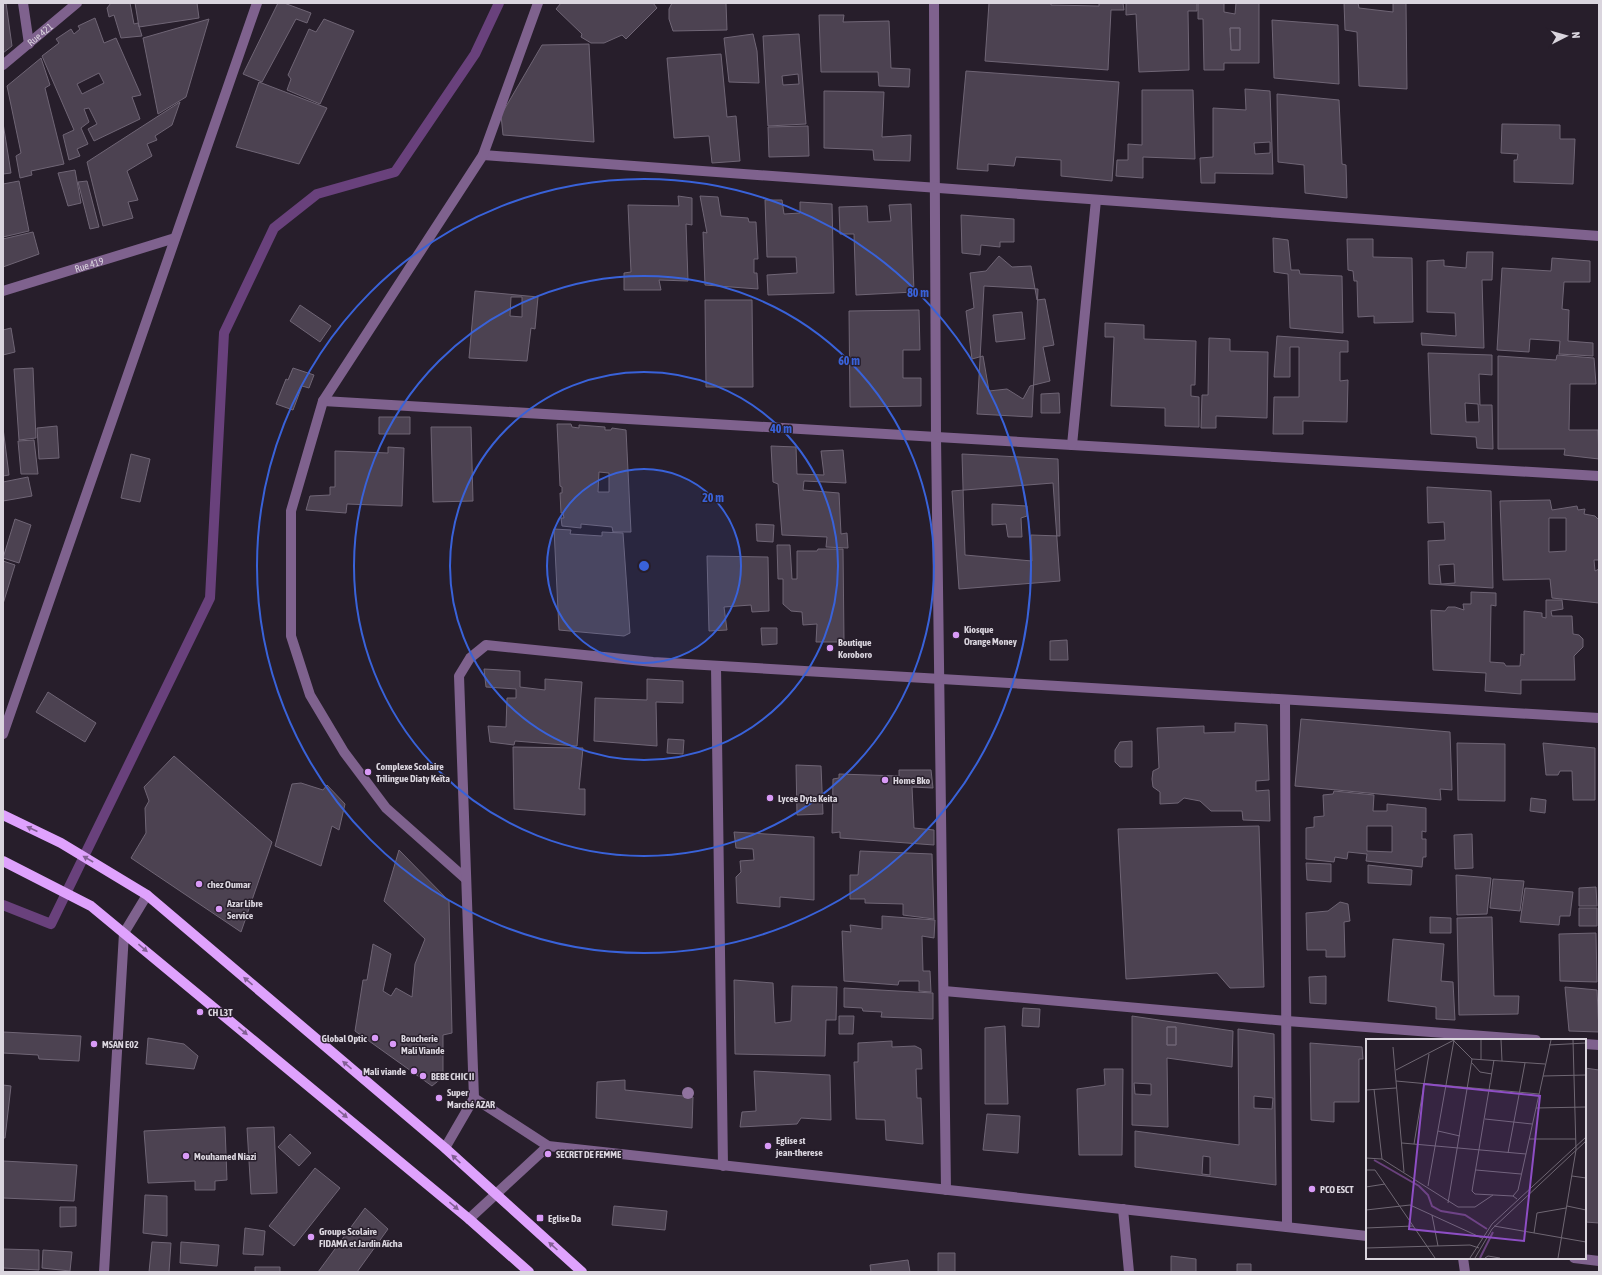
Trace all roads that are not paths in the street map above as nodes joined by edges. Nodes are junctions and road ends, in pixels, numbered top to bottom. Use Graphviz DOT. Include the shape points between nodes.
graph roads {
  1 [pos="23,3"];
  2 [pos="76,3"];
  3 [pos="257,3"];
  4 [pos="538,3"];
  5 [pos="934,3"];
  6 [pos="29,44"];
  7 [pos="3,65"];
  8 [pos="483,155"];
  9 [pos="934,188"];
  10 [pos="1096,200"];
  11 [pos="1599,236"];
  12 [pos="175,238"];
  13 [pos="3,291"];
  14 [pos="323,401"];
  15 [pos="936,437"];
  16 [pos="1072,445"];
  17 [pos="1599,476"];
  18 [pos="716,666"];
  19 [pos="939,679"];
  20 [pos="1285,700"];
  21 [pos="1599,718"];
  22 [pos="3,734"];
  23 [pos="3,816"];
  24 [pos="3,861"];
  25 [pos="466,879"];
  26 [pos="147,895"];
  27 [pos="124,933"];
  28 [pos="944,991"];
  29 [pos="1287,1021"];
  30 [pos="1523,1039"];
  31 [pos="1586,1044"];
  32 [pos="1599,1045"];
  33 [pos="474,1098"];
  34 [pos="548,1146"];
  35 [pos="445,1148"];
  36 [pos="723,1166"];
  37 [pos="946,1190"];
  38 [pos="494,1194"];
  39 [pos="1122,1209"];
  40 [pos="469,1219"];
  41 [pos="1287,1227"];
  42 [pos="1366,1236"];
  43 [pos="1463,1259"];
  44 [pos="1582,1259"];
  45 [pos="1599,1261"];
  46 [pos="104,1272"];
  47 [pos="529,1272"];
  48 [pos="582,1272"];
  49 [pos="1129,1272"];
  50 [pos="1465,1272"];
  1 -- 6 [label="street"];
  2 -- 6 [label="street, Rue 421"];
  3 -- 12 [label="street"];
  4 -- 8 [label="street"];
  5 -- 9 [label="street"];
  6 -- 7 [label="street, Rue 421"];
  8 -- 9 [label="street"];
  8 -- 14 [label="street"];
  9 -- 10 [label="street"];
  9 -- 15 [label="street"];
  10 -- 11 [label="street"];
  10 -- 16 [label="street"];
  12 -- 13 [label="street, Rue 419"];
  12 -- 22 [label="street"];
  14 -- 15 [label="street"];
  14 -- 25 [label="street" via="291,511 291,636 310,695 344,752 386,808"];
  15 -- 16 [label="street"];
  15 -- 19 [label="street"];
  16 -- 17 [label="street"];
  18 -- 19 [label="street"];
  18 -- 25 [label="street" via="486,645 470,658 459,676"];
  18 -- 36 [label="street"];
  19 -- 20 [label="street"];
  19 -- 28 [label="street"];
  20 -- 21 [label="street"];
  20 -- 29 [label="street"];
  26 -- 23 [label="main road, one-way" via="62,843"];
  24 -- 27 [label="main road" via="91,906"];
  25 -- 33 [label="street"];
  26 -- 27 [label="street"];
  35 -- 26 [label="main road, one-way"];
  27 -- 40 [label="main road, one-way"];
  27 -- 46 [label="street"];
  28 -- 29 [label="street"];
  28 -- 37 [label="street"];
  29 -- 30 [label="street"];
  29 -- 41 [label="street"];
  31 -- 32 [label="street"];
  33 -- 34 [label="street"];
  33 -- 35 [label="street"];
  34 -- 36 [label="street"];
  34 -- 38 [label="street"];
  38 -- 35 [label="main road, one-way"];
  36 -- 37 [label="street"];
  37 -- 39 [label="street"];
  38 -- 40 [label="street"];
  48 -- 38 [label="main road, one-way"];
  39 -- 41 [label="street"];
  39 -- 49 [label="street"];
  40 -- 47 [label="main road"];
  41 -- 42 [label="street"];
  43 -- 50 [label="street"];
  44 -- 45 [label="street"];
}
